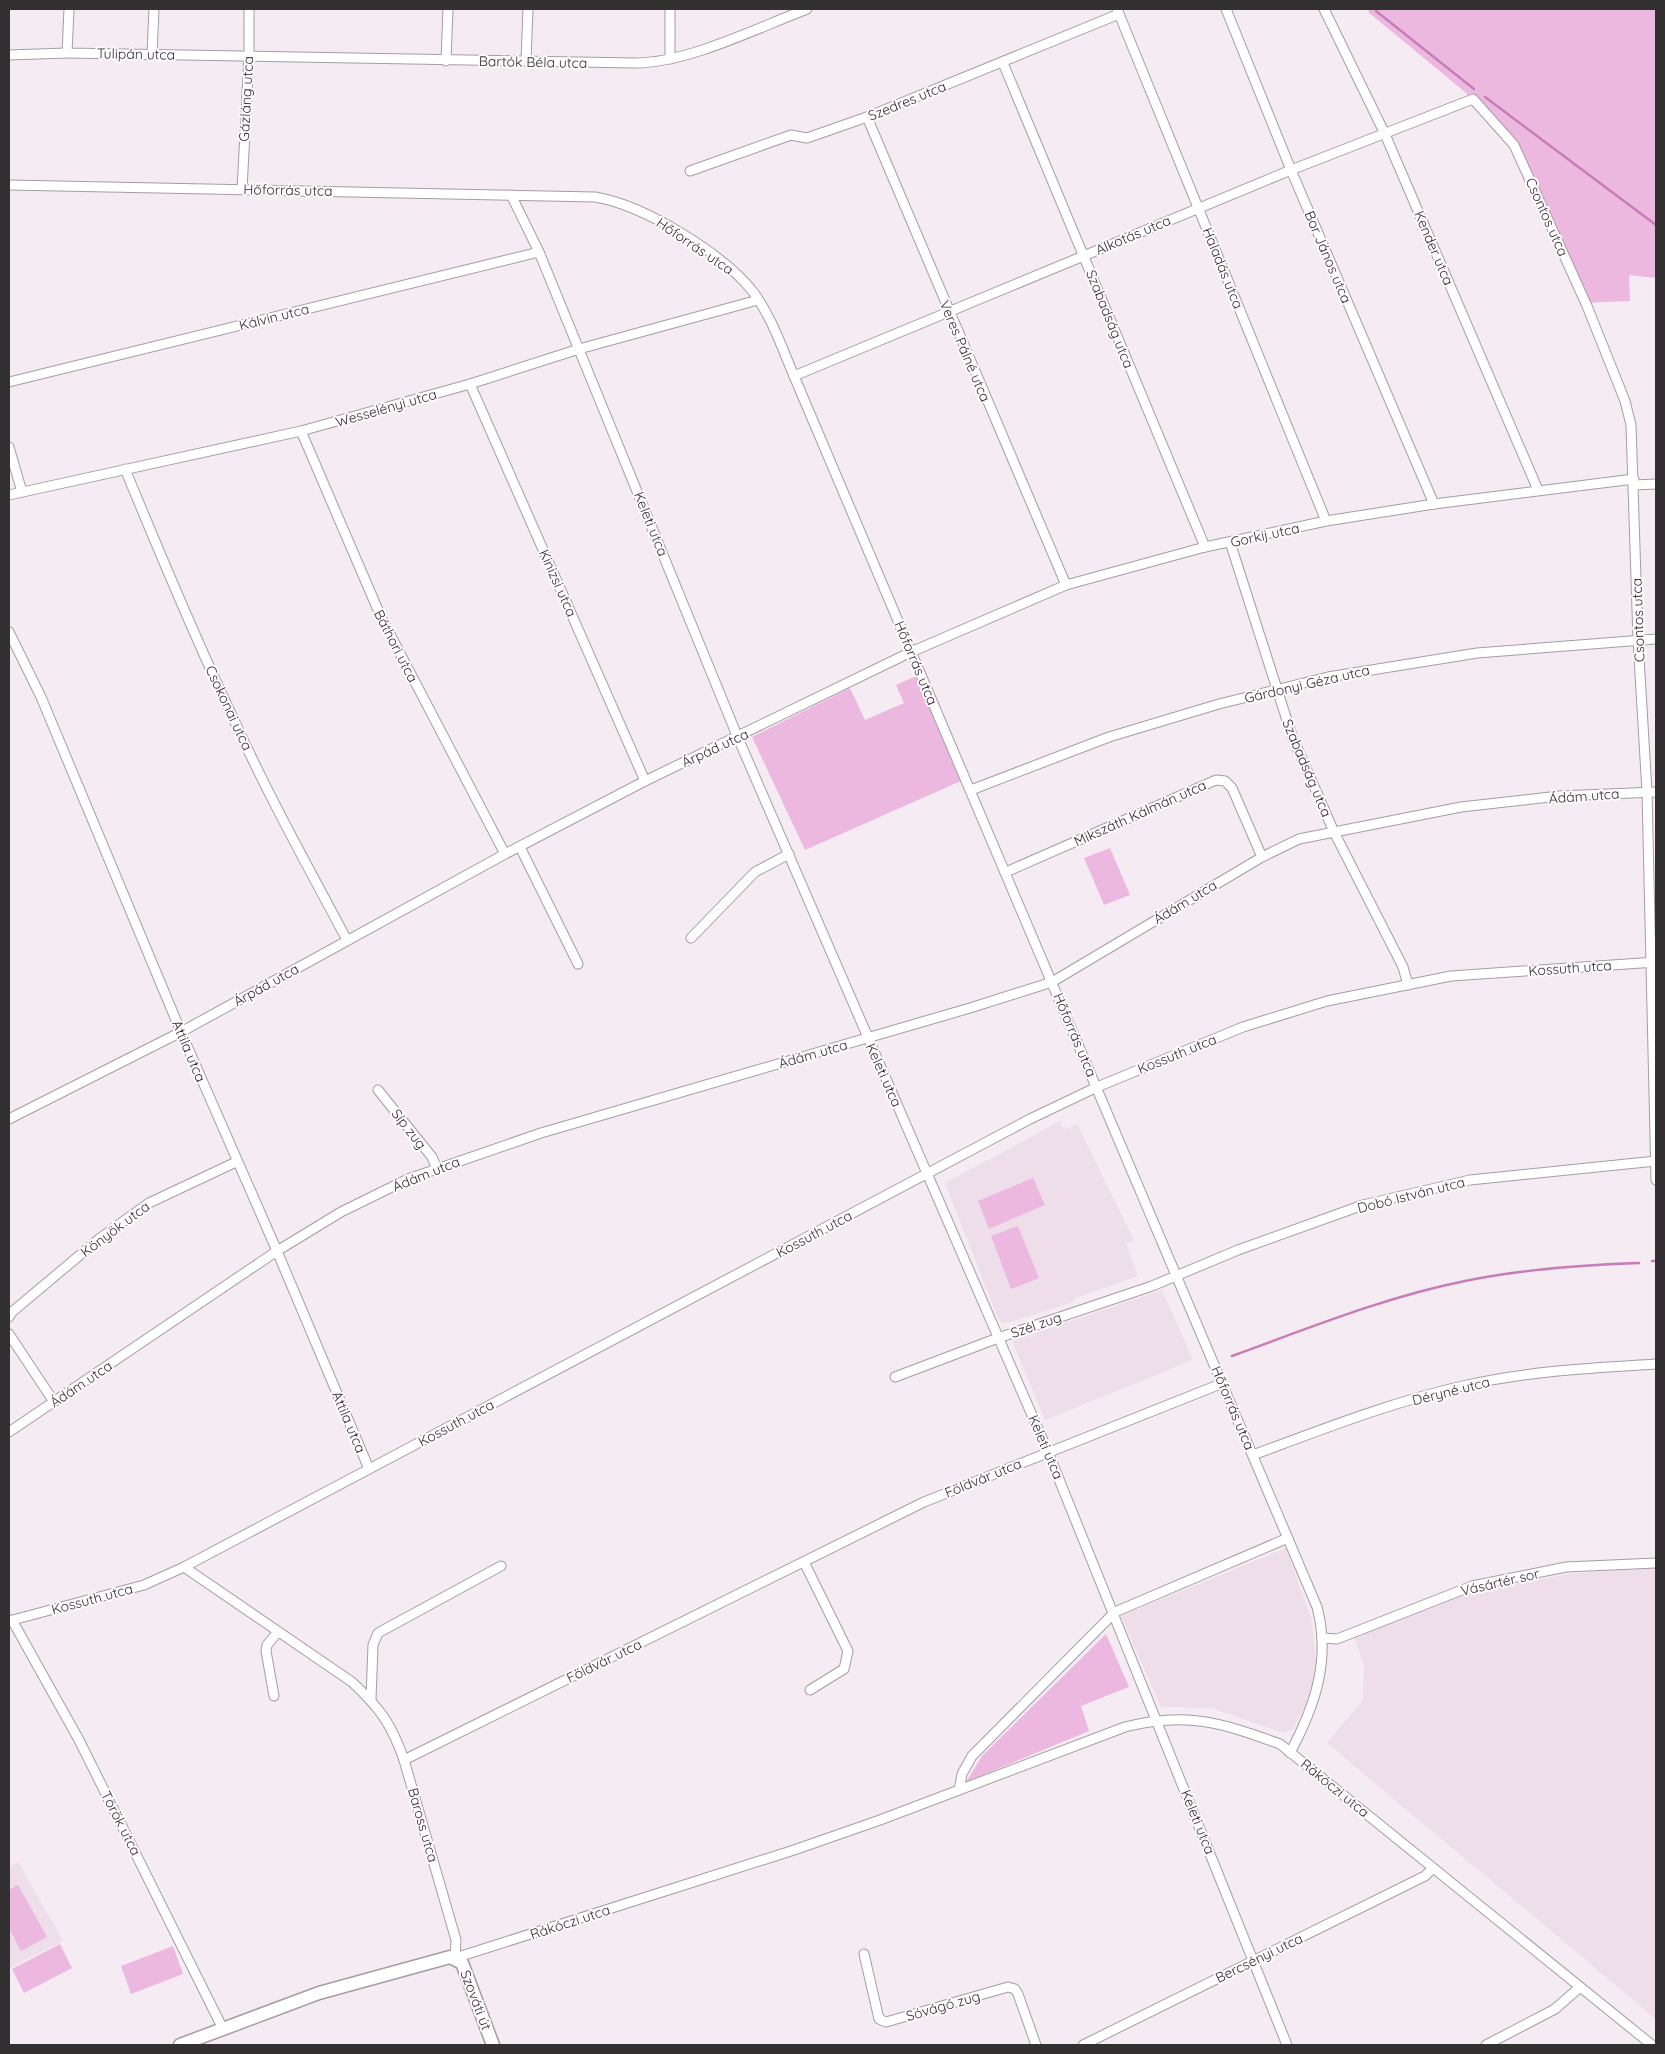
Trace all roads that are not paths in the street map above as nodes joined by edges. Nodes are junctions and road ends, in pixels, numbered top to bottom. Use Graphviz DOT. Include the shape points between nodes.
graph roads {
  1 [pos="69,9"];
  2 [pos="154,9"];
  3 [pos="249,9"];
  4 [pos="448,9"];
  5 [pos="528,9"];
  6 [pos="670,9"];
  7 [pos="807,9"];
  8 [pos="1226,9"];
  9 [pos="1324,9"];
  10 [pos="1118,11"];
  11 [pos="789,12"];
  12 [pos="67,53"];
  13 [pos="152,54"];
  14 [pos="9,55"];
  15 [pos="249,56"];
  16 [pos="670,58"];
  17 [pos="446,60"];
  18 [pos="526,60"];
  19 [pos="1003,63"];
  20 [pos="1473,99"];
  21 [pos="867,117"];
  22 [pos="1384,132"];
  23 [pos="1291,170"];
  24 [pos="690,172"];
  25 [pos="9,185"];
  26 [pos="242,189"];
  27 [pos="511,195"];
  28 [pos="1198,208"];
  29 [pos="539,252"];
  30 [pos="1084,256"];
  31 [pos="758,300"];
  32 [pos="948,311"];
  33 [pos="579,349"];
  34 [pos="794,376"];
  35 [pos="9,382"];
  36 [pos="470,384"];
  37 [pos="301,431"];
  38 [pos="9,447"];
  39 [pos="125,469"];
  40 [pos="1634,482"];
  41 [pos="1656,484"];
  42 [pos="1538,490"];
  43 [pos="22,492"];
  44 [pos="9,495"];
  45 [pos="1434,504"];
  46 [pos="1326,521"];
  47 [pos="1230,542"];
  48 [pos="1205,547"];
  49 [pos="1066,584"];
  50 [pos="9,632"];
  51 [pos="1656,639"];
  52 [pos="1638,640"];
  53 [pos="911,652"];
  54 [pos="1276,690"];
  55 [pos="738,738"];
  56 [pos="645,781"];
  57 [pos="971,790"];
  58 [pos="1652,792"];
  59 [pos="1334,832"];
  60 [pos="520,847"];
  61 [pos="505,854"];
  62 [pos="789,854"];
  63 [pos="1262,857"];
  64 [pos="1006,872"];
  65 [pos="691,938"];
  66 [pos="347,940"];
  67 [pos="1653,962"];
  68 [pos="578,964"];
  69 [pos="1052,982"];
  70 [pos="1408,985"];
  71 [pos="181,1032"];
  72 [pos="868,1038"];
  73 [pos="1097,1087"];
  74 [pos="378,1090"];
  75 [pos="9,1119"];
  76 [pos="1656,1161"];
  77 [pos="236,1162"];
  78 [pos="437,1169"];
  79 [pos="927,1174"];
  80 [pos="1656,1180"];
  81 [pos="277,1251"];
  82 [pos="1177,1275"];
  83 [pos="9,1317"];
  84 [pos="9,1334"];
  85 [pos="998,1338"];
  86 [pos="1656,1364"];
  87 [pos="895,1377"];
  88 [pos="1223,1383"];
  89 [pos="54,1402"];
  90 [pos="9,1432"];
  91 [pos="1048,1452"];
  92 [pos="1253,1454"];
  93 [pos="369,1469"];
  94 [pos="1288,1538"];
  95 [pos="804,1562"];
  96 [pos="1656,1563"];
  97 [pos="501,1566"];
  98 [pos="184,1568"];
  99 [pos="1115,1612"];
  100 [pos="10,1621"];
  101 [pos="276,1633"];
  102 [pos="1322,1638"];
  103 [pos="810,1690"];
  104 [pos="274,1696"];
  105 [pos="370,1699"];
  106 [pos="1156,1720"];
  107 [pos="1290,1753"];
  108 [pos="404,1760"];
  109 [pos="959,1790"];
  110 [pos="1433,1868"];
  111 [pos="864,1954"];
  112 [pos="455,1958"];
  113 [pos="1254,1961"];
  114 [pos="1580,1986"];
  115 [pos="223,2029"];
  116 [pos="180,2045"];
  117 [pos="493,2045"];
  118 [pos="1036,2045"];
  119 [pos="1083,2045"];
  120 [pos="1288,2045"];
  121 [pos="1486,2045"];
  122 [pos="1652,2045"];
  1 -- 12 [label="street"];
  2 -- 13 [label="street"];
  3 -- 15 [label="street, Gázláng utca"];
  4 -- 17 [label="street"];
  5 -- 18 [label="street"];
  6 -- 16 [label="street"];
  7 -- 11 [label="street, Bartók Béla utca"];
  8 -- 23 [label="street, Bor János utca"];
  9 -- 22 [label="street, Kender utca"];
  10 -- 19 [label="street, Szedres utca"];
  10 -- 28 [label="street, Haladás utca"];
  11 -- 16 [label="street, Bartók Béla utca" via="700,50"];
  12 -- 13 [label="street, Tulipán utca"];
  12 -- 14 [label="street, Tulipán utca"];
  13 -- 15 [label="street, Tulipán utca"];
  15 -- 17 [label="street, Bartók Béla utca"];
  15 -- 26 [label="street, Gázláng utca"];
  16 -- 18 [label="street, Bartók Béla utca" via="635,63"];
  17 -- 18 [label="street, Bartók Béla utca"];
  19 -- 21 [label="street, Szedres utca"];
  19 -- 30 [label="street, Szabadság utca"];
  20 -- 22 [label="street, Alkotás utca"];
  20 -- 40 [label="street, Csontos utca" via="1514,145 1587,306 1625,401 1631,425"];
  21 -- 24 [label="street, Szedres utca" via="807,138 791,135"];
  21 -- 32 [label="street, Veres Pálné utca"];
  22 -- 23 [label="street, Alkotás utca"];
  22 -- 42 [label="street, Kender utca"];
  23 -- 28 [label="street, Alkotás utca"];
  23 -- 45 [label="street, Bor János utca"];
  25 -- 26 [label="street, Hőforrás utca"];
  26 -- 27 [label="street, Hőforrás utca"];
  27 -- 29 [label="street, Keleti utca"];
  27 -- 31 [label="street, Hőforrás utca" via="595,198 635,208 725,264"];
  28 -- 30 [label="street, Alkotás utca"];
  28 -- 46 [label="street, Haladás utca"];
  29 -- 33 [label="street, Keleti utca"];
  29 -- 35 [label="street, Kálvin utca"];
  30 -- 32 [label="street, Alkotás utca"];
  30 -- 48 [label="street, Szabadság utca"];
  31 -- 33 [label="street, Wesselényi utca"];
  31 -- 34 [label="street, Hőforrás utca"];
  32 -- 34 [label="street, Alkotás utca"];
  32 -- 49 [label="street, Veres Pálné utca"];
  33 -- 36 [label="street, Wesselényi utca"];
  33 -- 55 [label="street, Keleti utca"];
  34 -- 53 [label="street, Hőforrás utca"];
  36 -- 37 [label="street, Wesselényi utca"];
  36 -- 56 [label="street, Kinizsi utca"];
  37 -- 39 [label="street, Wesselényi utca"];
  37 -- 61 [label="street, Báthori utca" via="381,617"];
  38 -- 43 [label="street"];
  39 -- 43 [label="street, Wesselényi utca"];
  39 -- 66 [label="street, Csokonai utca" via="234,722 288,832"];
  40 -- 41 [label="street, Gorkij utca"];
  40 -- 42 [label="street, Gorkij utca"];
  40 -- 52 [label="street, Csontos utca"];
  42 -- 45 [label="street, Gorkij utca"];
  43 -- 44 [label="street, Wesselényi utca"];
  45 -- 46 [label="street, Gorkij utca"];
  46 -- 47 [label="street, Gorkij utca"];
  47 -- 48 [label="street, Gorkij utca"];
  47 -- 54 [label="street, Szabadság utca"];
  48 -- 49 [label="street, Gorkij utca"];
  49 -- 53 [label="street, Gorkij utca"];
  50 -- 71 [label="street, Attila utca" via="41,697"];
  51 -- 52 [label="street, Gárdonyi Géza utca"];
  52 -- 54 [label="street, Gárdonyi Géza utca" via="1476,653 1338,675"];
  52 -- 58 [label="street, Csontos utca"];
  53 -- 55 [label="street, Árpád utca"];
  53 -- 57 [label="street, Hőforrás utca"];
  54 -- 57 [label="street, Gárdonyi Géza utca" via="1109,737"];
  54 -- 59 [label="street, Szabadság utca" via="1292,736"];
  55 -- 56 [label="street, Árpád utca"];
  55 -- 62 [label="street, Keleti utca"];
  56 -- 60 [label="street, Árpád utca"];
  57 -- 64 [label="street, Hőforrás utca"];
  58 -- 59 [label="street, Ádám utca" via="1559,796 1461,807"];
  58 -- 67 [label="street, Csontos utca"];
  59 -- 63 [label="street, Ádám utca" via="1290,842"];
  59 -- 70 [label="street, Szabadság utca" via="1403,967"];
  60 -- 61 [label="street, Árpád utca"];
  60 -- 68 [label="street"];
  61 -- 66 [label="street, Árpád utca"];
  62 -- 65 [label="street" via="755,872"];
  62 -- 72 [label="street, Keleti utca"];
  63 -- 64 [label="street, Mikszáth Kálmán utca" via="1232,788 1225,781 1216,780"];
  63 -- 69 [label="street, Ádám utca"];
  64 -- 69 [label="street, Hőforrás utca"];
  66 -- 71 [label="street, Árpád utca"];
  67 -- 70 [label="street, Kossuth utca" via="1450,976"];
  67 -- 76 [label="street, Csontos utca"];
  69 -- 72 [label="street, Ádám utca"];
  69 -- 73 [label="street, Hőforrás utca"];
  70 -- 73 [label="street, Kossuth utca" via="1327,1001 1243,1027"];
  71 -- 75 [label="street, Árpád utca"];
  71 -- 77 [label="street, Attila utca"];
  72 -- 78 [label="street, Ádám utca" via="533,1136"];
  72 -- 79 [label="street, Keleti utca"];
  73 -- 79 [label="street, Kossuth utca"];
  73 -- 82 [label="street, Hőforrás utca"];
  74 -- 78 [label="street, Síp zug" via="432,1157"];
  76 -- 80 [label="street, Csontos utca"];
  76 -- 82 [label="street, Dobó István utca" via="1470,1180 1397,1195"];
  77 -- 81 [label="street, Attila utca"];
  77 -- 83 [label="street, Könyök utca" via="148,1203 99,1239"];
  78 -- 81 [label="street, Ádám utca" via="408,1179 341,1212"];
  79 -- 85 [label="street, Keleti utca"];
  79 -- 93 [label="street, Kossuth utca"];
  81 -- 89 [label="street, Ádám utca"];
  81 -- 93 [label="street, Attila utca"];
  82 -- 85 [label="street, Szél zug"];
  82 -- 88 [label="street, Hőforrás utca"];
  84 -- 89 [label="street"];
  85 -- 87 [label="street, Szél zug"];
  85 -- 91 [label="street, Keleti utca"];
  86 -- 92 [label="street, Déryné utca" via="1557,1371 1467,1385 1367,1413"];
  88 -- 91 [label="street, Földvár utca"];
  88 -- 92 [label="street, Hőforrás utca"];
  89 -- 90 [label="street, Ádám utca"];
  91 -- 95 [label="street, Földvár utca" via="924,1502"];
  91 -- 99 [label="street, Keleti utca"];
  92 -- 94 [label="street, Hőforrás utca"];
  93 -- 98 [label="street, Kossuth utca"];
  94 -- 99 [label="street"];
  94 -- 102 [label="street, Hőforrás utca" via="1317,1607"];
  95 -- 103 [label="street" via="848,1651 844,1669"];
  95 -- 108 [label="street, Földvár utca"];
  96 -- 102 [label="street, Vásártér sor" via="1566,1567 1472,1586 1337,1639"];
  97 -- 105 [label="street" via="378,1633 373,1645"];
  98 -- 100 [label="street, Kossuth utca" via="144,1585"];
  98 -- 101 [label="street, Baross utca"];
  99 -- 106 [label="street, Keleti utca"];
  99 -- 109 [label="street" via="972,1756 962,1774"];
  100 -- 115 [label="street, Török utca" via="79,1740"];
  101 -- 104 [label="street" via="266,1651"];
  101 -- 105 [label="street, Baross utca" via="352,1682"];
  102 -- 107 [label="street, Hőforrás utca" via="1323,1665 1319,1681"];
  105 -- 108 [label="street, Baross utca" via="391,1725"];
  106 -- 107 [label="street, Rákóczi utca" via="1195,1720 1229,1725 1280,1744"];
  106 -- 109 [label="street, Rákóczi utca" via="1125,1726"];
  106 -- 113 [label="street, Keleti utca"];
  107 -- 110 [label="street, Rákóczi utca"];
  108 -- 112 [label="street, Baross utca" via="456,1940"];
  109 -- 112 [label="street, Rákóczi utca" via="794,1850"];
  110 -- 113 [label="street, Bercsényi utca" via="1425,1876"];
  110 -- 114 [label="street, Rákóczi utca"];
  111 -- 118 [label="street, Sóvágó zug" via="879,2019 886,2022 1008,1987 1018,1994"];
  112 -- 115 [label="main road, Rákóczi utca" via="415,1965 318,1993"];
  112 -- 117 [label="main road, Szováti út" via="462,1963"];
  113 -- 119 [label="street, Bercsényi utca"];
  113 -- 120 [label="street, Keleti utca"];
  114 -- 121 [label="street" via="1555,2010"];
  114 -- 122 [label="street, Rákóczi utca"];
  115 -- 116 [label="main road, Rákóczi utca"];
}
